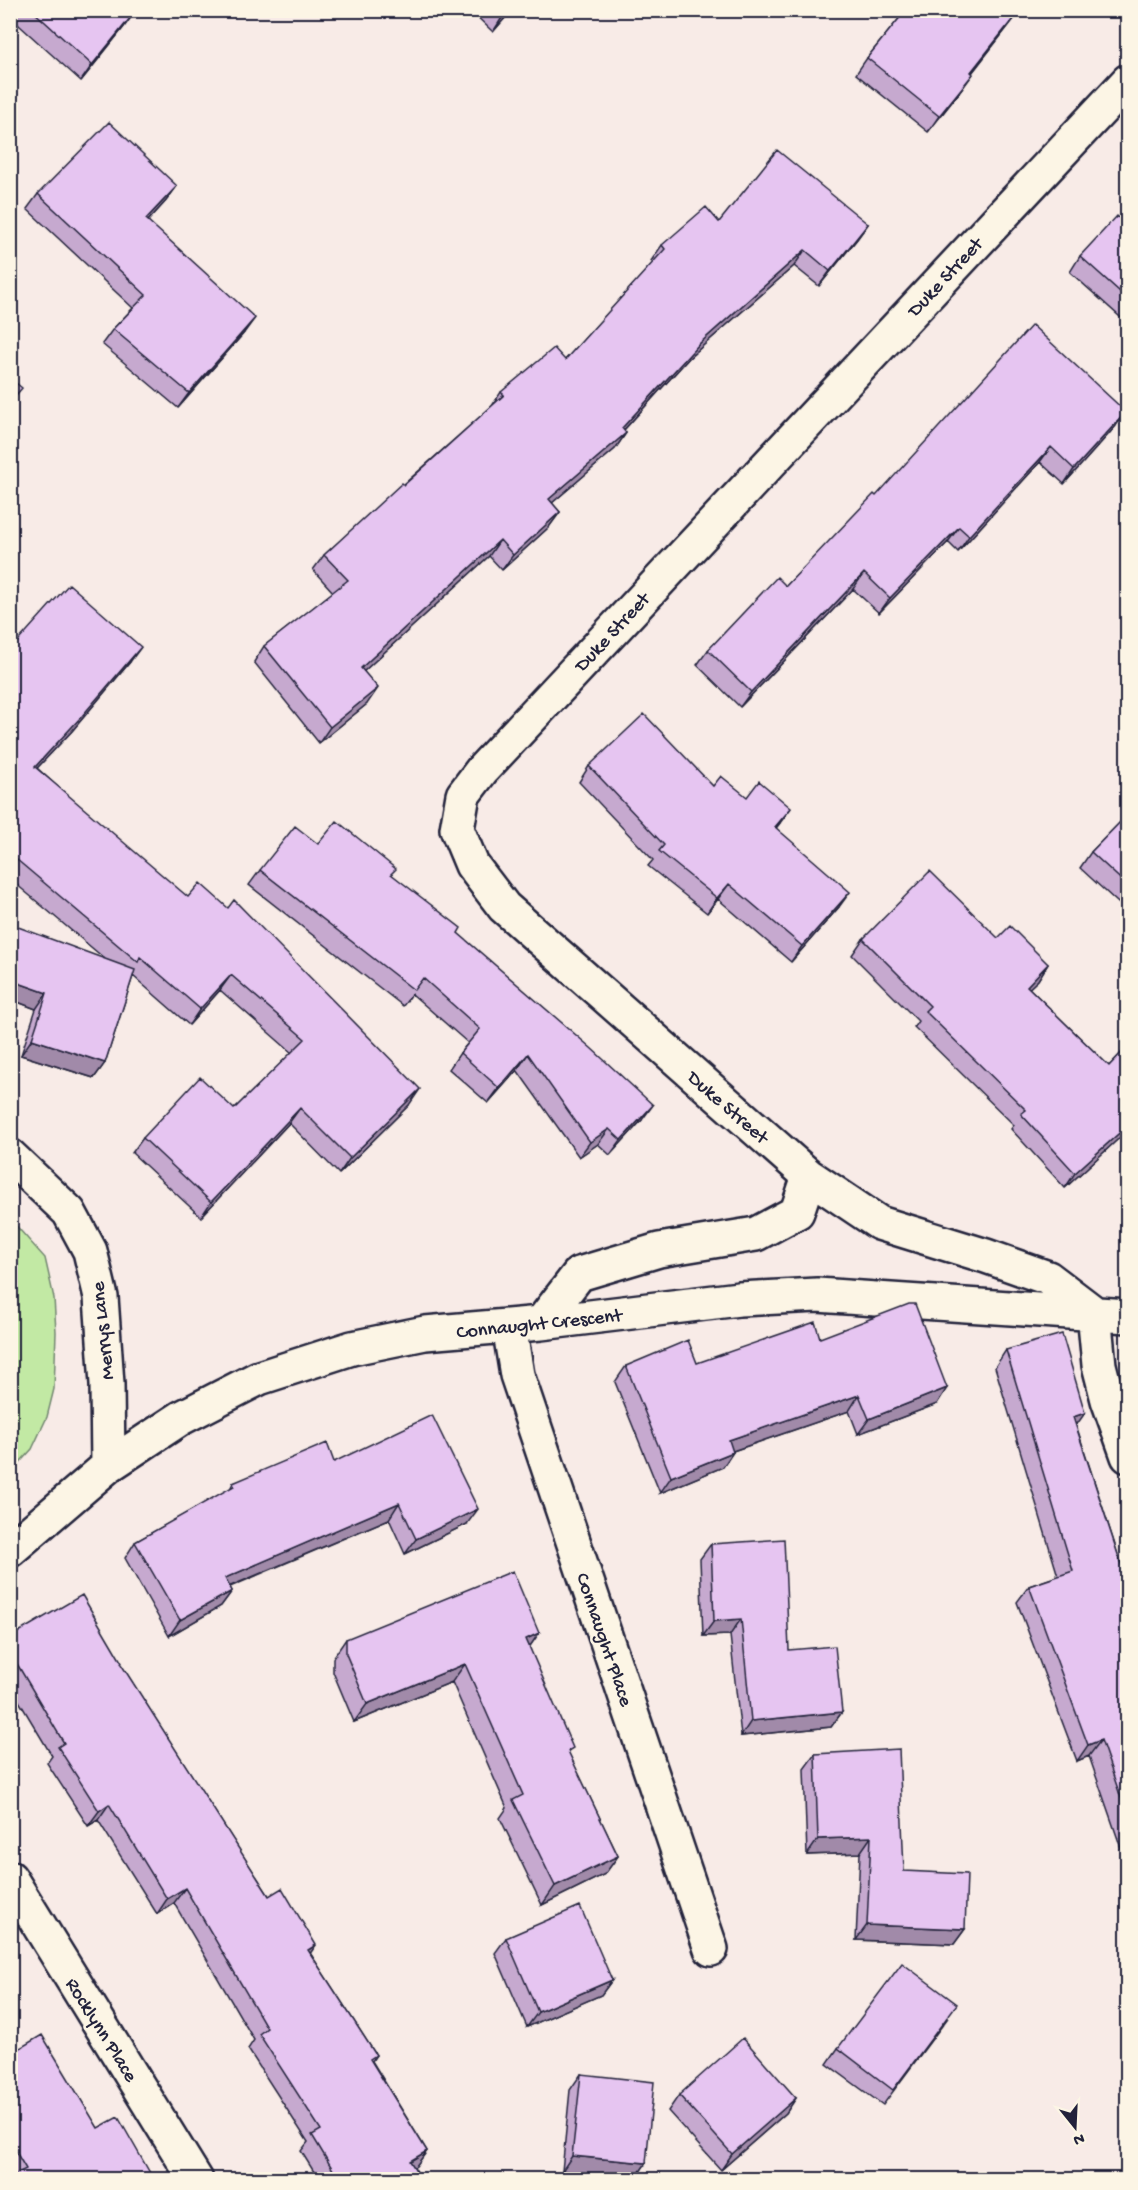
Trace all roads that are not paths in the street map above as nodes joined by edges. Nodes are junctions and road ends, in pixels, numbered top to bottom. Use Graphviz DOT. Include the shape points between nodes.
graph roads {
  1 [pos="1128,81"];
  2 [pos="10,1156"];
  3 [pos="809,1176"];
  4 [pos="1094,1313"];
  5 [pos="1128,1316"];
  6 [pos="541,1323"];
  7 [pos="509,1326"];
  8 [pos="1128,1456"];
  9 [pos="108,1466"];
  10 [pos="10,1550"];
  11 [pos="10,1878"];
  12 [pos="711,1949"];
  13 [pos="196,2180"];
  1 -- 3 [label="street, Duke Street" via="482,770 463,795 457,830 472,865 504,907"];
  2 -- 9 [label="street, Merrys Lane" via="69,1212 90,1251 101,1298"];
  3 -- 4 [label="street, Duke Street" via="879,1223 1048,1278"];
  3 -- 6 [label="street" via="797,1212 756,1234 659,1250 579,1274"];
  4 -- 5 [label="street, Connaught Crescent"];
  4 -- 6 [label="street, Connaught Crescent" via="817,1295 739,1299"];
  4 -- 8 [label="street" via="1099,1365"];
  6 -- 7 [label="street, Connaught Crescent"];
  7 -- 9 [label="street, Connaught Crescent" via="425,1333 352,1348 259,1377 181,1418"];
  7 -- 12 [label="street, Connaught Place" via="517,1375"];
  9 -- 10 [label="street, Connaught Crescent"];
  11 -- 13 [label="street, Rocklynn Place"];
}
